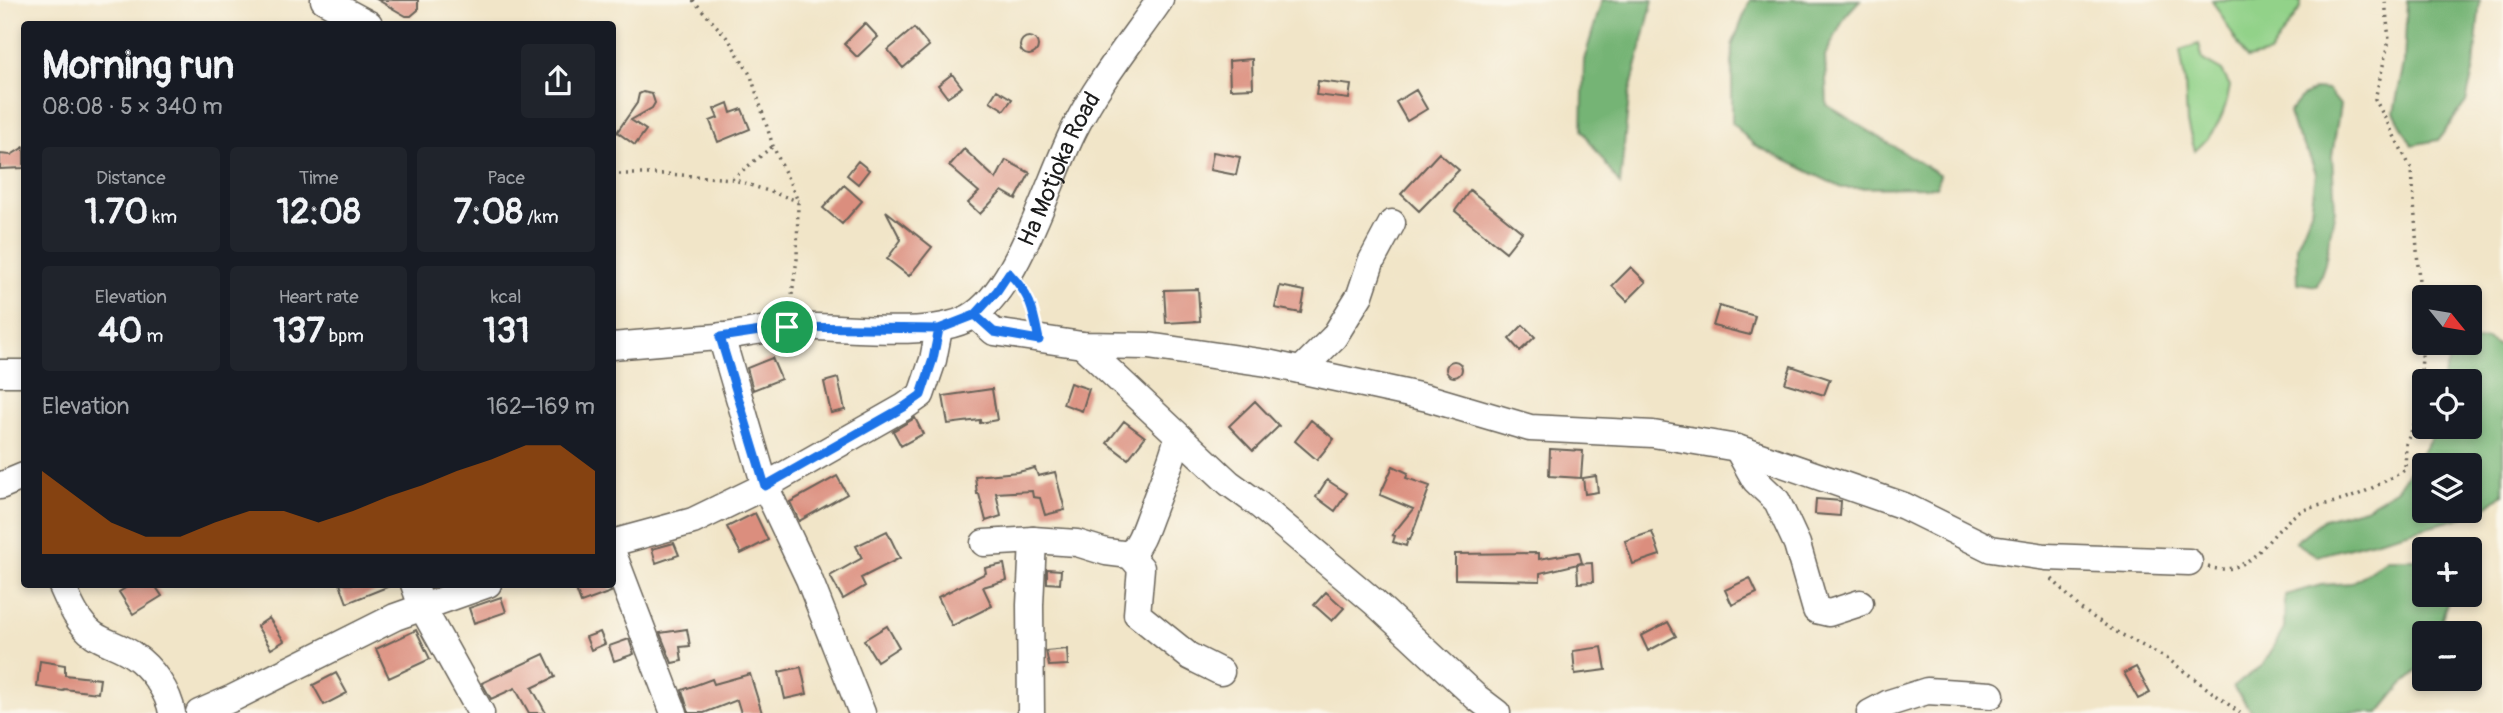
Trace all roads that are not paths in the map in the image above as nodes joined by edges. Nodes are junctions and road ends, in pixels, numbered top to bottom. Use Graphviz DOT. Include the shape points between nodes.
graph roads {
  1 [pos="324,0"];
  2 [pos="1160,0"];
  3 [pos="363,21"];
  4 [pos="1392,223"];
  5 [pos="975,315"];
  6 [pos="939,329"];
  7 [pos="720,337"];
  8 [pos="1082,345"];
  9 [pos="616,346"];
  10 [pos="1301,370"];
  11 [pos="0,373"];
  12 [pos="21,373"];
  13 [pos="1178,436"];
  14 [pos="1737,448"];
  15 [pos="21,477"];
  16 [pos="0,486"];
  17 [pos="765,486"];
  18 [pos="1033,540"];
  19 [pos="616,542"];
  20 [pos="984,543"];
  21 [pos="1130,555"];
  22 [pos="616,561"];
  23 [pos="2189,562"];
  24 [pos="63,588"];
  25 [pos="465,588"];
  26 [pos="418,596"];
  27 [pos="1860,603"];
  28 [pos="1221,672"];
  29 [pos="1991,695"];
  30 [pos="239,706"];
  31 [pos="172,713"];
  32 [pos="199,713"];
  33 [pos="481,713"];
  34 [pos="674,713"];
  35 [pos="863,713"];
  36 [pos="1031,713"];
  37 [pos="1497,713"];
  38 [pos="1870,713"];
  1 -- 3 [label="street"];
  2 -- 5 [label="street, Ha Motjoka Road" via="1096,90 1009,273"];
  4 -- 10 [label="street" via="1360,295 1334,337"];
  5 -- 6 [label="street, Ha Motjoka Road"];
  5 -- 8 [label="street" via="994,332"];
  6 -- 7 [label="street, Ha Motjoka Road" via="787,327"];
  6 -- 17 [label="street" via="921,395"];
  7 -- 9 [label="street, Ha Motjoka Road"];
  7 -- 17 [label="street"];
  8 -- 10 [label="street" via="1148,346"];
  8 -- 13 [label="street"];
  10 -- 14 [label="street" via="1428,398 1530,428 1653,435"];
  11 -- 12 [label="street"];
  13 -- 21 [label="street" via="1142,540"];
  13 -- 37 [label="street"];
  14 -- 23 [label="street" via="1904,506 1991,549 2046,558"];
  14 -- 27 [label="street" via="1755,480 1777,500 1797,544 1816,610 1829,613"];
  15 -- 16 [label="street"];
  17 -- 19 [label="street" via="693,521"];
  17 -- 35 [label="street" via="809,579"];
  18 -- 20 [label="street"];
  18 -- 21 [label="street" via="1077,543"];
  18 -- 36 [label="street"];
  21 -- 28 [label="street" via="1141,568 1137,614 1189,656"];
  22 -- 34 [label="street"];
  24 -- 31 [label="street" via="74,613 92,634 134,655 155,678 170,700"];
  25 -- 26 [label="street"];
  26 -- 30 [label="street" via="395,617"];
  26 -- 33 [label="street"];
  29 -- 38 [label="street" via="1927,691"];
  30 -- 32 [label="street"];
}
